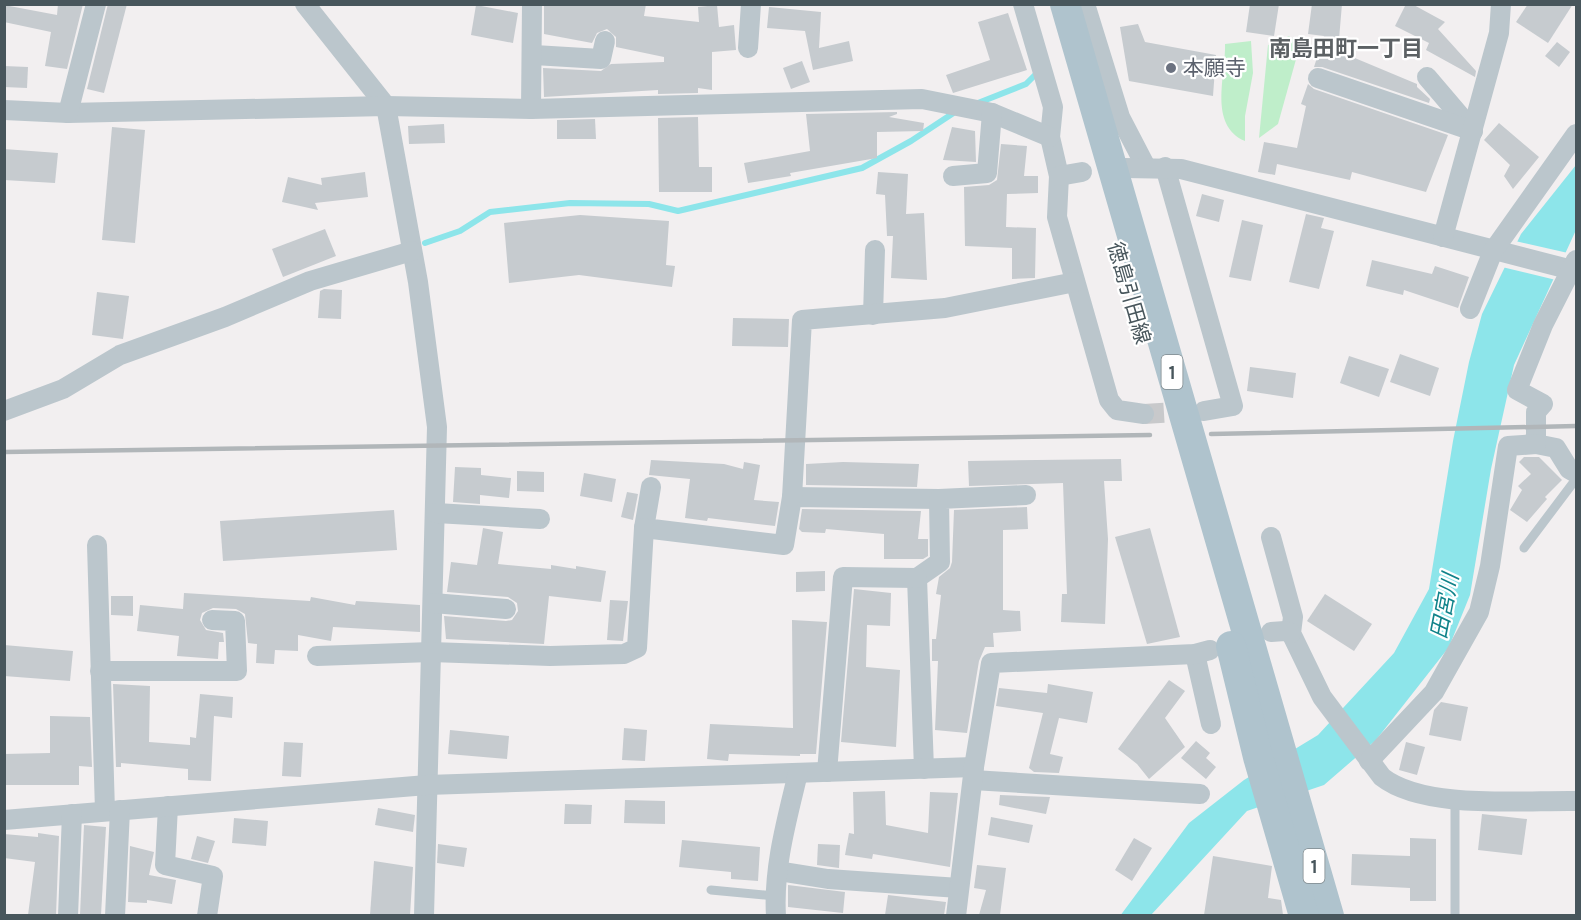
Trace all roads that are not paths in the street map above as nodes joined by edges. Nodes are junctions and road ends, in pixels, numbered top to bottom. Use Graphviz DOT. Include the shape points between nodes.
graph roads {
  1 [pos="96,4"];
  2 [pos="305,4"];
  3 [pos="532,4"];
  4 [pos="751,4"];
  5 [pos="1023,4"];
  6 [pos="1044,4"];
  7 [pos="1065,4"];
  8 [pos="1085,4"];
  9 [pos="1501,4"];
  10 [pos="605,41"];
  11 [pos="748,48"];
  12 [pos="534,55"];
  13 [pos="1427,77"];
  14 [pos="1318,78"];
  15 [pos="386,106"];
  16 [pos="531,109"];
  17 [pos="4,110"];
  18 [pos="983,111"];
  19 [pos="68,113"];
  20 [pos="1473,131"];
  21 [pos="1576,134"];
  22 [pos="1050,137"];
  23 [pos="1155,167"];
  24 [pos="1125,168"];
  25 [pos="1082,172"];
  26 [pos="954,176"];
  27 [pos="1059,176"];
  28 [pos="1443,237"];
  29 [pos="875,250"];
  30 [pos="412,251"];
  31 [pos="1497,252"];
  32 [pos="1572,267"];
  33 [pos="1075,282"];
  34 [pos="1470,309"];
  35 [pos="873,315"];
  36 [pos="4,411"];
  37 [pos="1204,411"];
  38 [pos="1143,414"];
  39 [pos="1536,444"];
  40 [pos="1576,473"];
  41 [pos="1576,478"];
  42 [pos="651,487"];
  43 [pos="1026,495"];
  44 [pos="792,497"];
  45 [pos="939,499"];
  46 [pos="436,513"];
  47 [pos="540,519"];
  48 [pos="644,528"];
  49 [pos="1271,537"];
  50 [pos="97,545"];
  51 [pos="1524,548"];
  52 [pos="917,578"];
  53 [pos="433,603"];
  54 [pos="506,609"];
  55 [pos="212,620"];
  56 [pos="431,652"];
  57 [pos="317,656"];
  58 [pos="100,671"];
  59 [pos="1211,724"];
  60 [pos="1267,748"];
  61 [pos="1367,758"];
  62 [pos="924,769"];
  63 [pos="827,772"];
  64 [pos="798,773"];
  65 [pos="973,773"];
  66 [pos="427,785"];
  67 [pos="1200,794"];
  68 [pos="1455,799"];
  69 [pos="1576,801"];
  70 [pos="168,806"];
  71 [pos="112,811"];
  72 [pos="72,814"];
  73 [pos="4,820"];
  74 [pos="1289,825"];
  75 [pos="778,871"];
  76 [pos="959,888"];
  77 [pos="711,890"];
  78 [pos="775,896"];
  79 [pos="68,915"];
  80 [pos="115,915"];
  81 [pos="207,915"];
  82 [pos="424,915"];
  83 [pos="776,915"];
  84 [pos="956,915"];
  85 [pos="1304,915"];
  86 [pos="1329,915"];
  87 [pos="1455,915"];
  1 -- 19 [label="street"];
  2 -- 15 [label="street"];
  3 -- 12 [label="street"];
  4 -- 11 [label="street"];
  5 -- 22 [label="street" via="1053,107"];
  6 -- 60 [label="main road, 徳島引田線 / 1" via="1230,640"];
  7 -- 60 [label="main road, 1"];
  8 -- 23 [label="street" via="1120,117"];
  9 -- 20 [label="street" via="1499,33"];
  10 -- 12 [label="street" via="601,59"];
  12 -- 16 [label="street"];
  13 -- 20 [label="street"];
  14 -- 20 [label="street"];
  15 -- 16 [label="street"];
  15 -- 19 [label="street"];
  15 -- 30 [label="street"];
  16 -- 18 [label="street" via="922,99"];
  17 -- 19 [label="street"];
  18 -- 22 [label="street"];
  18 -- 26 [label="street" via="987,173"];
  20 -- 28 [label="street"];
  21 -- 31 [label="street"];
  22 -- 27 [label="street"];
  23 -- 24 [label="street"];
  23 -- 28 [label="street" via="1245,183"];
  23 -- 37 [label="street" via="1233,406"];
  25 -- 27 [label="street"];
  27 -- 33 [label="street" via="1057,217"];
  28 -- 31 [label="street"];
  29 -- 35 [label="street"];
  30 -- 36 [label="street" via="310,281 120,355 63,389"];
  30 -- 46 [label="street" via="437,427"];
  31 -- 32 [label="street"];
  31 -- 34 [label="street"];
  32 -- 39 [label="street" via="1517,390 1544,404 1536,412"];
  33 -- 35 [label="street" via="945,308"];
  33 -- 38 [label="street" via="1109,400 1117,410"];
  35 -- 44 [label="street" via="802,320"];
  39 -- 40 [label="street" via="1556,448"];
  39 -- 61 [label="street" via="1508,446 1479,612 1434,692"];
  41 -- 51 [label="lane"];
  42 -- 48 [label="street"];
  43 -- 45 [label="street"];
  44 -- 45 [label="street"];
  44 -- 48 [label="street" via="784,545"];
  45 -- 52 [label="street" via="940,562"];
  46 -- 47 [label="street"];
  46 -- 53 [label="street"];
  48 -- 56 [label="street" via="637,648 624,654 550,656"];
  49 -- 61 [label="street" via="1293,616 1281,633"];
  50 -- 58 [label="street"];
  52 -- 62 [label="street"];
  52 -- 63 [label="street" via="843,577"];
  53 -- 54 [label="street"];
  53 -- 56 [label="street"];
  55 -- 58 [label="street" via="235,621 237,671"];
  56 -- 57 [label="street"];
  56 -- 66 [label="street"];
  58 -- 71 [label="street"];
  59 -- 65 [label="street" via="1202,652 991,663"];
  60 -- 74 [label="main road, 1"];
  61 -- 68 [label="street" via="1395,786"];
  62 -- 63 [label="street"];
  62 -- 65 [label="street"];
  63 -- 64 [label="street"];
  64 -- 66 [label="street"];
  64 -- 75 [label="street"];
  65 -- 67 [label="street"];
  65 -- 76 [label="street"];
  66 -- 70 [label="street"];
  66 -- 82 [label="street"];
  68 -- 69 [label="street"];
  68 -- 87 [label="lane"];
  70 -- 71 [label="street"];
  70 -- 81 [label="street" via="165,865 213,876"];
  71 -- 72 [label="street"];
  71 -- 80 [label="street"];
  72 -- 73 [label="street"];
  72 -- 79 [label="street"];
  74 -- 85 [label="main road, 1"];
  74 -- 86 [label="main road, 1"];
  75 -- 76 [label="street" via="828,879"];
  75 -- 78 [label="street"];
  76 -- 84 [label="street"];
  77 -- 78 [label="lane"];
  78 -- 83 [label="street"];
}
